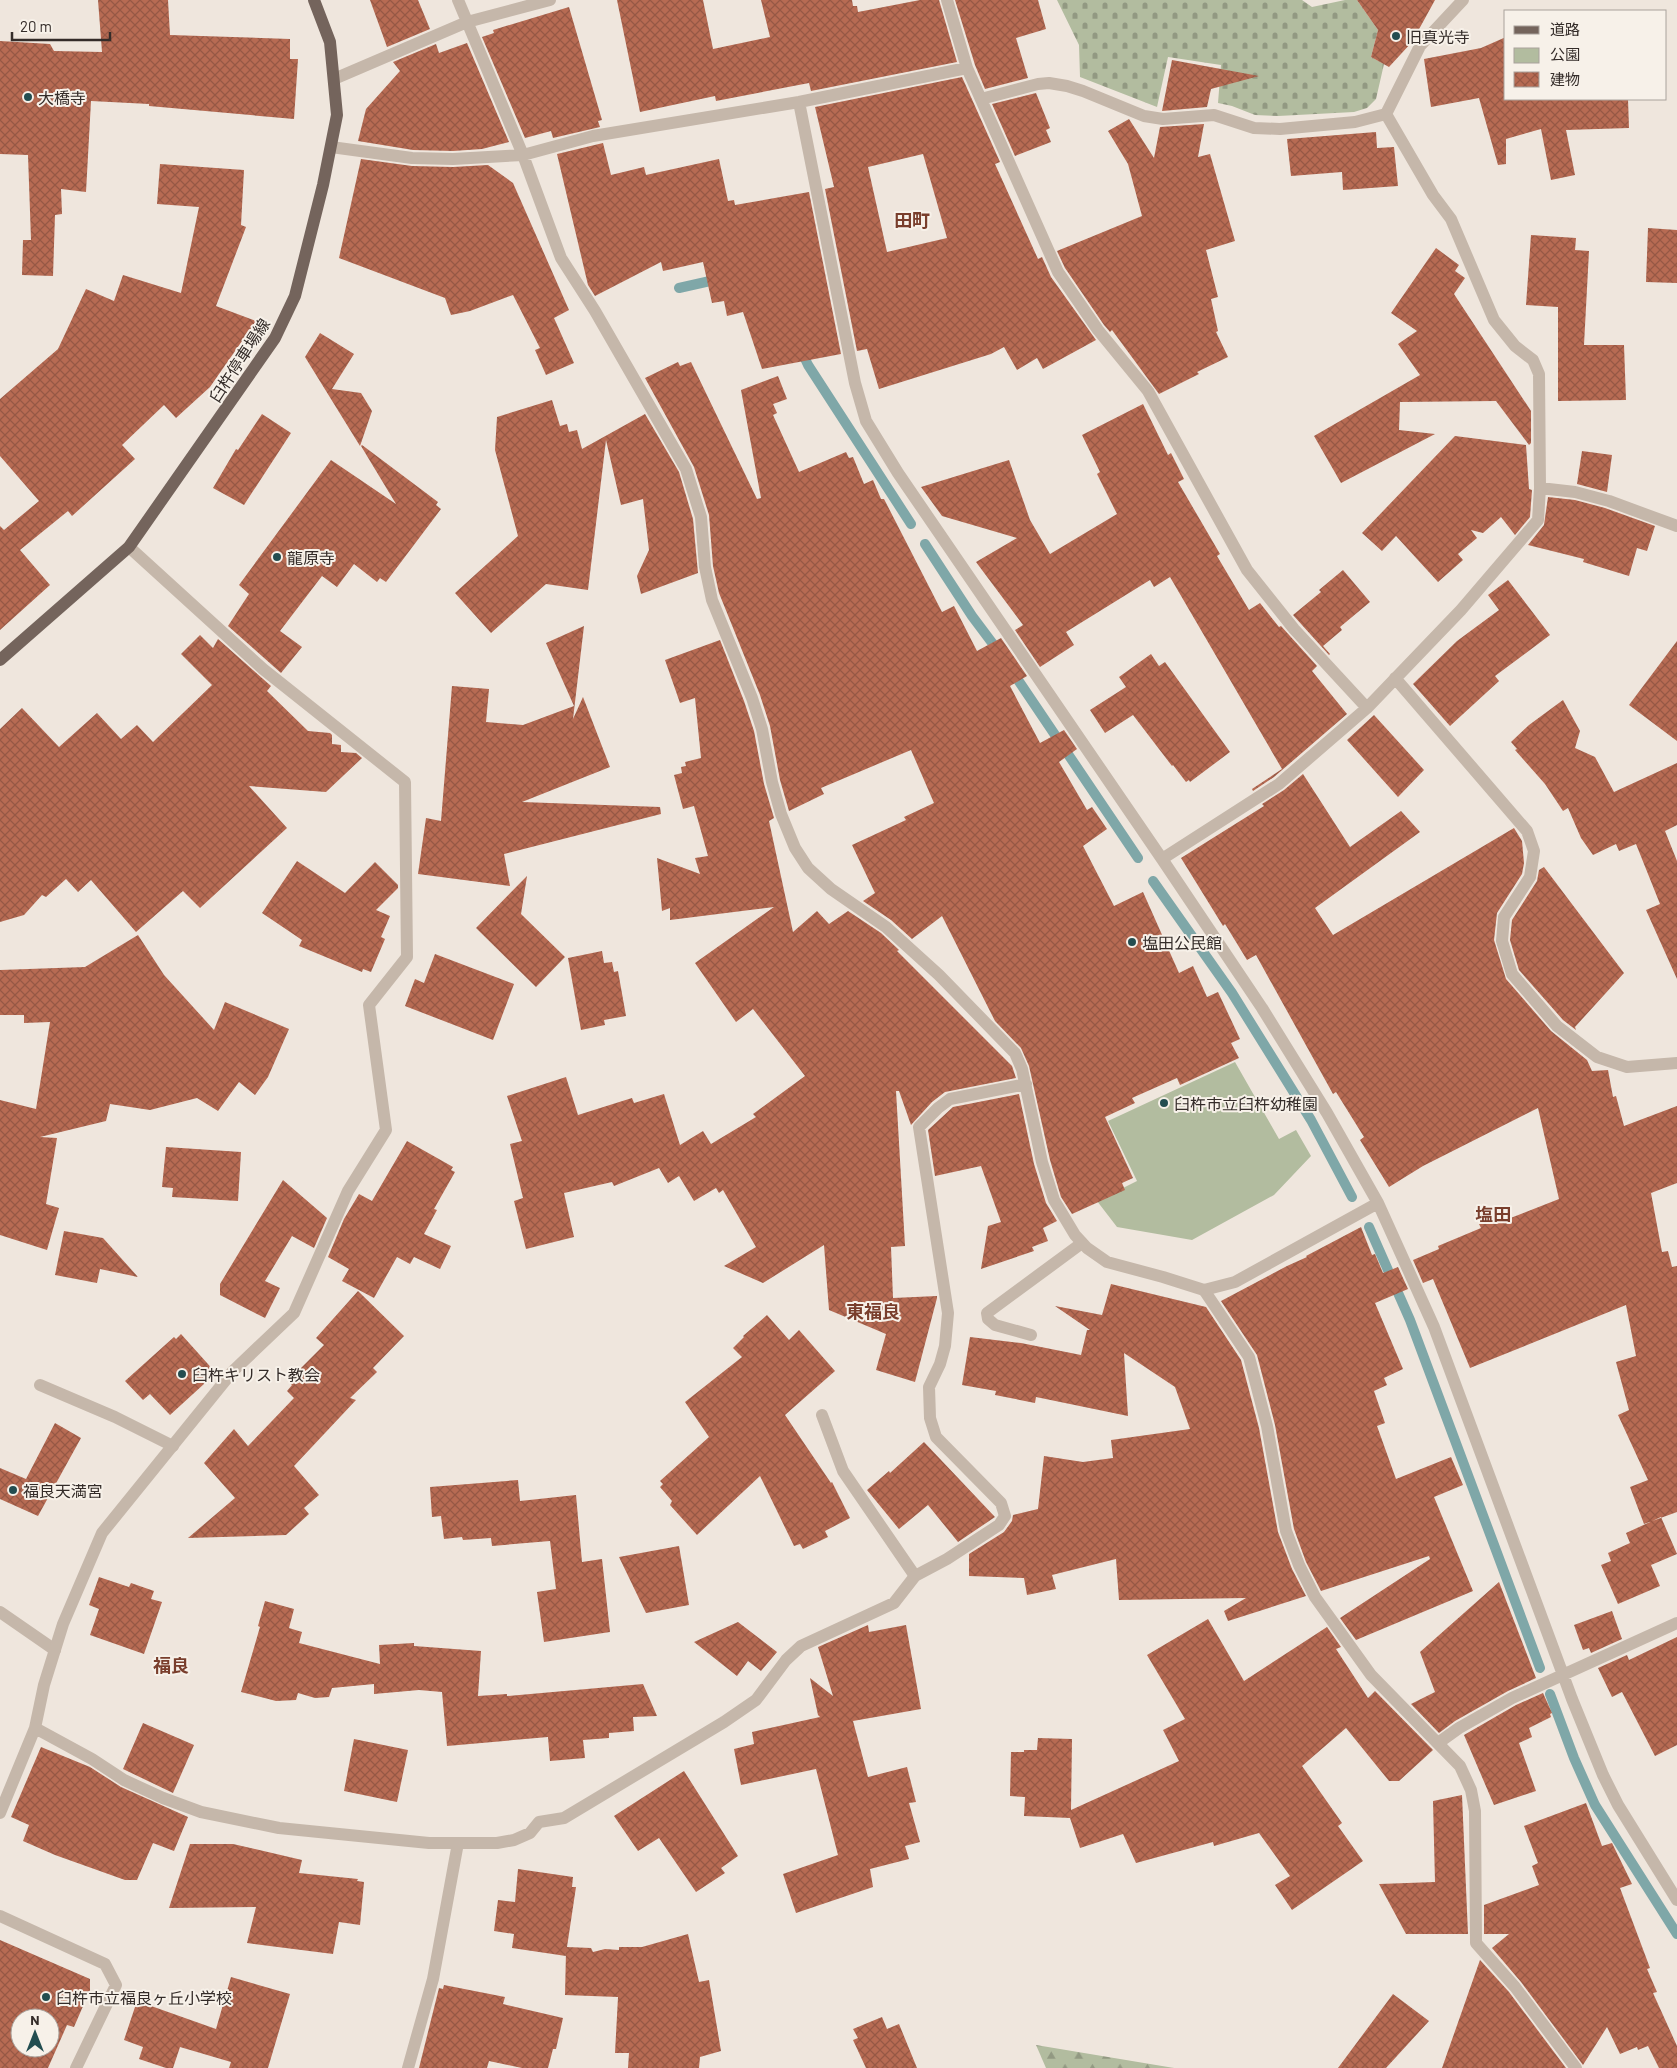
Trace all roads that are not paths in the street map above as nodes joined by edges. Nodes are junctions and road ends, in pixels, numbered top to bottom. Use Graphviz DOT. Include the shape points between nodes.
graph roads {
  1 [pos="314,0"];
  2 [pos="458,0"];
  3 [pos="550,0"];
  4 [pos="947,0"];
  5 [pos="1463,0"];
  6 [pos="467,22"];
  7 [pos="967,68"];
  8 [pos="334,79"];
  9 [pos="981,99"];
  10 [pos="799,102"];
  11 [pos="1386,114"];
  12 [pos="331,147"];
  13 [pos="523,155"];
  14 [pos="1540,488"];
  15 [pos="1677,526"];
  16 [pos="129,546"];
  17 [pos="0,660"];
  18 [pos="1395,678"];
  19 [pos="1366,708"];
  20 [pos="1162,859"];
  21 [pos="1677,1063"];
  22 [pos="1026,1084"];
  23 [pos="1378,1203"];
  24 [pos="1078,1239"];
  25 [pos="1204,1290"];
  26 [pos="1031,1335"];
  27 [pos="40,1385"];
  28 [pos="822,1415"];
  29 [pos="173,1446"];
  30 [pos="915,1576"];
  31 [pos="0,1612"];
  32 [pos="1677,1623"];
  33 [pos="55,1650"];
  34 [pos="1565,1675"];
  35 [pos="35,1728"];
  36 [pos="1438,1743"];
  37 [pos="0,1813"];
  38 [pos="458,1843"];
  39 [pos="1677,1900"];
  40 [pos="0,1916"];
  41 [pos="76,2068"];
  42 [pos="408,2068"];
  43 [pos="1576,2068"];
  1 -- 8 [label="main road, 臼杵停車場線" via="330,42"];
  2 -- 6 [label="street"];
  3 -- 6 [label="street"];
  4 -- 7 [label="street"];
  5 -- 11 [label="street" via="1420,46"];
  6 -- 8 [label="street"];
  6 -- 13 [label="street"];
  7 -- 9 [label="street"];
  7 -- 10 [label="street"];
  8 -- 12 [label="main road, 臼杵停車場線" via="337,115"];
  9 -- 11 [label="street" via="1049,83 1083,91 1144,116 1163,119 1214,115 1254,128 1280,129 1355,122"];
  9 -- 19 [label="street" via="1058,272 1098,330 1148,391 1247,570 1294,629"];
  10 -- 13 [label="street" via="593,136"];
  10 -- 20 [label="street" via="855,383 866,421 898,473"];
  11 -- 14 [label="street" via="1451,219 1494,320 1515,346 1533,360 1539,374"];
  12 -- 13 [label="street" via="412,158"];
  12 -- 16 [label="main road, 臼杵停車場線" via="295,296 275,338"];
  13 -- 22 [label="street" via="561,258 686,469 701,517 705,567 712,600 752,698 781,814 795,848 808,868 831,889 886,927 939,975 1015,1053"];
  14 -- 15 [label="street" via="1609,500"];
  14 -- 18 [label="street" via="1538,520 1461,610"];
  16 -- 17 [label="main road, 臼杵停車場線"];
  16 -- 29 [label="street" via="263,669 404,782 407,957 369,1005 386,1130 348,1191 294,1313 233,1371"];
  18 -- 19 [label="street"];
  18 -- 21 [label="street" via="1527,831 1534,851 1530,877 1504,917 1502,941 1512,974 1557,1026 1597,1057 1626,1067"];
  19 -- 20 [label="street" via="1279,784"];
  20 -- 23 [label="street" via="1262,1008"];
  22 -- 24 [label="street" via="1042,1162 1054,1200"];
  22 -- 30 [label="street" via="950,1099 919,1127 948,1313 945,1346 930,1387 932,1428 1000,1502 1005,1516 999,1525"];
  23 -- 25 [label="street" via="1235,1282"];
  23 -- 34 [label="street" via="1434,1327"];
  24 -- 25 [label="street" via="1108,1262"];
  24 -- 26 [label="street" via="987,1313 995,1325"];
  25 -- 36 [label="street" via="1249,1357 1267,1426 1286,1531 1315,1597 1371,1675"];
  27 -- 29 [label="street"];
  28 -- 30 [label="street" via="842,1471"];
  29 -- 33 [label="street" via="102,1533"];
  30 -- 38 [label="street" via="894,1603 801,1646 786,1660 756,1700 564,1818 539,1822 530,1832 514,1840"];
  31 -- 33 [label="street"];
  32 -- 34 [label="street"];
  33 -- 35 [label="street"];
  34 -- 36 [label="street" via="1512,1698"];
  34 -- 39 [label="street" via="1603,1775"];
  35 -- 37 [label="street"];
  35 -- 38 [label="street" via="124,1780 201,1812 279,1828"];
  36 -- 43 [label="street" via="1460,1766 1471,1790 1475,1812 1476,1944 1515,1987"];
  38 -- 42 [label="street" via="433,1979"];
  40 -- 41 [label="street" via="105,1964 116,1985"];
}
